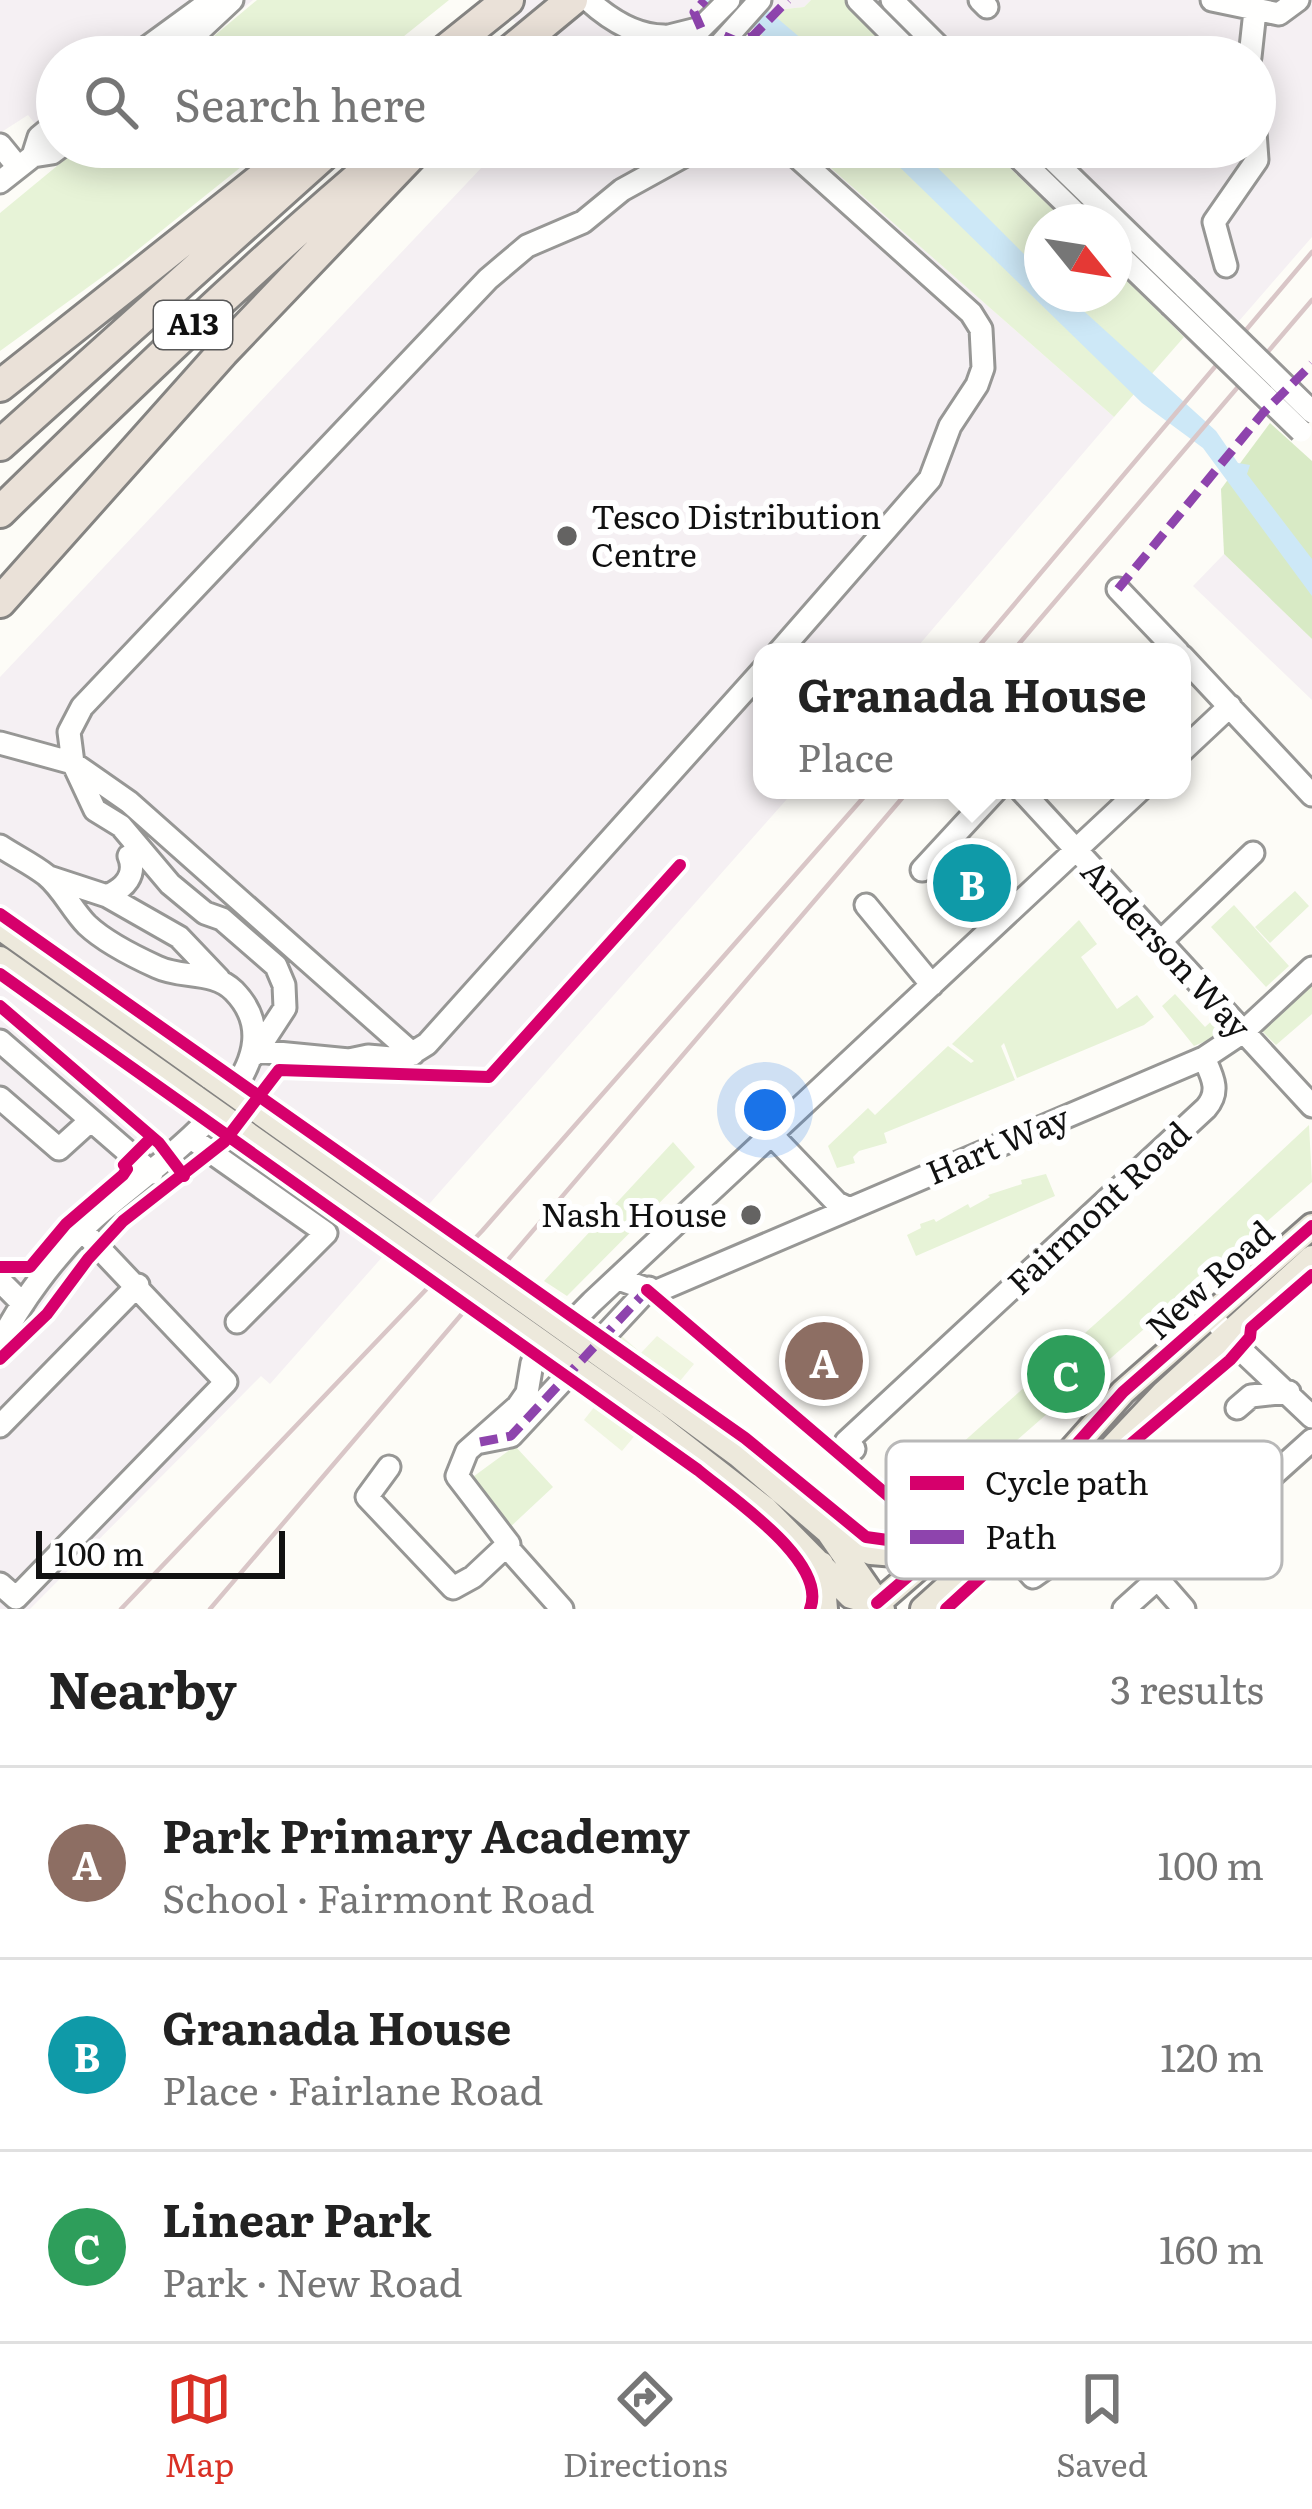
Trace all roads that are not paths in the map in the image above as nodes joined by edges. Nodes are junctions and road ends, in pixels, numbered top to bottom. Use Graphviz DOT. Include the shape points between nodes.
graph roads {
  1 [pos="508,0"];
  2 [pos="572,0"];
  3 [pos="588,0"];
  4 [pos="760,0"];
  5 [pos="1212,0"];
  6 [pos="1298,0"];
  7 [pos="875,1"];
  8 [pos="220,2"];
  9 [pos="1255,11"];
  10 [pos="724,16"];
  11 [pos="607,17"];
  12 [pos="673,35"];
  13 [pos="167,36"];
  14 [pos="181,36"];
  15 [pos="190,36"];
  16 [pos="462,36"];
  17 [pos="528,36"];
  18 [pos="623,36"];
  19 [pos="678,36"];
  20 [pos="911,36"];
  21 [pos="911,36"];
  22 [pos="1252,36"];
  23 [pos="36,141"];
  24 [pos="0,145"];
  25 [pos="17,168"];
  26 [pos="275,168"];
  27 [pos="309,168"];
  28 [pos="369,168"];
  29 [pos="398,168"];
  30 [pos="662,168"];
  31 [pos="809,168"];
  32 [pos="1030,168"];
  33 [pos="1059,168"];
  34 [pos="1251,168"];
  35 [pos="1067,204"];
  36 [pos="1132,263"];
  37 [pos="1226,266"];
  38 [pos="1178,296"];
  39 [pos="0,386"];
  40 [pos="1308,428"];
  41 [pos="0,445"];
  42 [pos="0,512"];
  43 [pos="1118,589"];
  44 [pos="0,602"];
  45 [pos="787,643"];
  46 [pos="1170,643"];
  47 [pos="1191,665"];
  48 [pos="753,681"];
  49 [pos="1230,706"];
  50 [pos="0,743"];
  51 [pos="1191,743"];
  52 [pos="73,764"];
  53 [pos="1312,795"];
  54 [pos="988,799"];
  55 [pos="1029,799"];
  56 [pos="1130,799"];
  57 [pos="95,810"];
  58 [pos="0,846"];
  59 [pos="1075,851"];
  60 [pos="1252,853"];
  61 [pos="129,856"];
  62 [pos="922,870"];
  63 [pos="49,877"];
  64 [pos="170,884"];
  65 [pos="107,896"];
  66 [pos="866,905"];
  67 [pos="0,927"];
  68 [pos="1159,943"];
  69 [pos="0,959"];
  70 [pos="1312,968"];
  71 [pos="220,980"];
  72 [pos="932,985"];
  73 [pos="1243,1032"];
  74 [pos="0,1041"];
  75 [pos="263,1053"];
  76 [pos="408,1056"];
  77 [pos="1204,1058"];
  78 [pos="204,1088"];
  79 [pos="0,1098"];
  80 [pos="1308,1098"];
  81 [pos="91,1120"];
  82 [pos="771,1134"];
  83 [pos="190,1138"];
  84 [pos="152,1173"];
  85 [pos="850,1209"];
  86 [pos="1312,1226"];
  87 [pos="82,1230"];
  88 [pos="1312,1258"];
  89 [pos="0,1281"];
  90 [pos="615,1283"];
  91 [pos="138,1285"];
  92 [pos="650,1288"];
  93 [pos="12,1314"];
  94 [pos="1211,1316"];
  95 [pos="238,1322"];
  96 [pos="1230,1335"];
  97 [pos="0,1342"];
  98 [pos="1289,1392"];
  99 [pos="1237,1408"];
  100 [pos="659,1411"];
  101 [pos="1312,1417"];
  102 [pos="0,1426"];
  103 [pos="1312,1440"];
  104 [pos="1080,1441"];
  105 [pos="1135,1441"];
  106 [pos="480,1442"];
  107 [pos="850,1446"];
  108 [pos="388,1467"];
  109 [pos="1282,1467"];
  110 [pos="828,1532"];
  111 [pos="506,1546"];
  112 [pos="886,1552"];
  113 [pos="821,1563"];
  114 [pos="908,1579"];
  115 [pos="956,1579"];
  116 [pos="1158,1579"];
  117 [pos="0,1584"];
  118 [pos="877,1607"];
  119 [pos="562,1609"];
  120 [pos="825,1609"];
  121 [pos="923,1609"];
  122 [pos="1124,1609"];
  123 [pos="1184,1609"];
  1 -- 16 [label="highway"];
  2 -- 17 [label="highway"];
  3 -- 11 [label="street"];
  4 -- 10 [label="street"];
  5 -- 9 [label="street"];
  6 -- 9 [label="street" via="1280,14"];
  7 -- 20 [label="street"];
  7 -- 21 [label="street"];
  8 -- 13 [label="street"];
  8 -- 14 [label="street"];
  8 -- 15 [label="street"];
  9 -- 22 [label="street"];
  10 -- 12 [label="street"];
  11 -- 12 [label="street" via="644,35"];
  11 -- 18 [label="street"];
  12 -- 19 [label="street"];
  23 -- 25 [label="street"];
  24 -- 25 [label="street"];
  26 -- 39 [label="highway, A13"];
  27 -- 41 [label="highway, A13"];
  28 -- 42 [label="highway, A13"];
  29 -- 44 [label="highway, A13"];
  30 -- 52 [label="street" via="583,222 527,246 488,279 82,707 69,732"];
  31 -- 45 [label="street" via="971,313 985,348 977,385 930,479"];
  32 -- 35 [label="street"];
  33 -- 38 [label="street"];
  34 -- 37 [label="street" via="1214,222"];
  36 -- 38 [label="street"];
  38 -- 40 [label="street, bridge"];
  43 -- 46 [label="street"];
  47 -- 49 [label="street"];
  48 -- 76 [label="street" via="428,1044"];
  49 -- 51 [label="street"];
  49 -- 53 [label="street"];
  50 -- 52 [label="street"];
  52 -- 57 [label="street"];
  52 -- 76 [label="street" via="128,802"];
  54 -- 62 [label="street"];
  55 -- 59 [label="street, Anderson Way"];
  56 -- 59 [label="street"];
  57 -- 61 [label="street"];
  57 -- 64 [label="street" via="121,826"];
  58 -- 63 [label="street"];
  59 -- 68 [label="street, Anderson Way"];
  59 -- 72 [label="street"];
  60 -- 68 [label="street"];
  61 -- 64 [label="street"];
  61 -- 65 [label="street" via="129,878"];
  63 -- 65 [label="street"];
  63 -- 71 [label="street" via="95,917"];
  64 -- 75 [label="street" via="276,966 285,997"];
  65 -- 71 [label="street" via="179,937"];
  66 -- 72 [label="street"];
  67 -- 78 [label="main road"];
  68 -- 73 [label="street, Anderson Way"];
  69 -- 78 [label="main road"];
  70 -- 73 [label="street, Hart Way"];
  71 -- 75 [label="street" via="248,1009"];
  72 -- 82 [label="street"];
  73 -- 77 [label="street, Hart Way"];
  73 -- 80 [label="street, Anderson Way"];
  74 -- 81 [label="street"];
  75 -- 76 [label="street" via="299,1045"];
  75 -- 83 [label="street"];
  77 -- 85 [label="street, Hart Way"];
  77 -- 107 [label="street, Fairmont Road" via="1213,1100 1110,1210"];
  78 -- 100 [label="main road, bridge"];
  79 -- 81 [label="street" via="59,1149"];
  81 -- 84 [label="street"];
  82 -- 85 [label="street"];
  82 -- 90 [label="street"];
  83 -- 84 [label="street"];
  83 -- 95 [label="street" via="326,1233"];
  84 -- 87 [label="street"];
  85 -- 92 [label="street, Hart Way"];
  86 -- 94 [label="main road, New Road"];
  87 -- 91 [label="street"];
  87 -- 93 [label="street"];
  88 -- 96 [label="main road, New Road"];
  89 -- 93 [label="street"];
  90 -- 92 [label="street"];
  90 -- 106 [label="street" via="532,1363 527,1393"];
  91 -- 102 [label="street"];
  91 -- 117 [label="street" via="226,1382 16,1598"];
  92 -- 106 [label="street" via="511,1436"];
  93 -- 97 [label="street"];
  94 -- 96 [label="street"];
  94 -- 104 [label="main road, New Road"];
  96 -- 98 [label="street"];
  96 -- 105 [label="main road, New Road" via="1164,1393"];
  98 -- 99 [label="street" via="1251,1396"];
  98 -- 101 [label="street"];
  100 -- 110 [label="main road" via="739,1455"];
  100 -- 113 [label="main road"];
  103 -- 109 [label="street"];
  106 -- 111 [label="street" via="457,1476"];
  108 -- 111 [label="street" via="367,1497 453,1588"];
  110 -- 112 [label="main road"];
  110 -- 118 [label="main road"];
  111 -- 119 [label="street"];
  113 -- 118 [label="main road" via="851,1596"];
  113 -- 120 [label="main road"];
  114 -- 118 [label="main road, New Road"];
  115 -- 121 [label="main road, New Road"];
  116 -- 122 [label="street"];
  116 -- 123 [label="street"];
}
